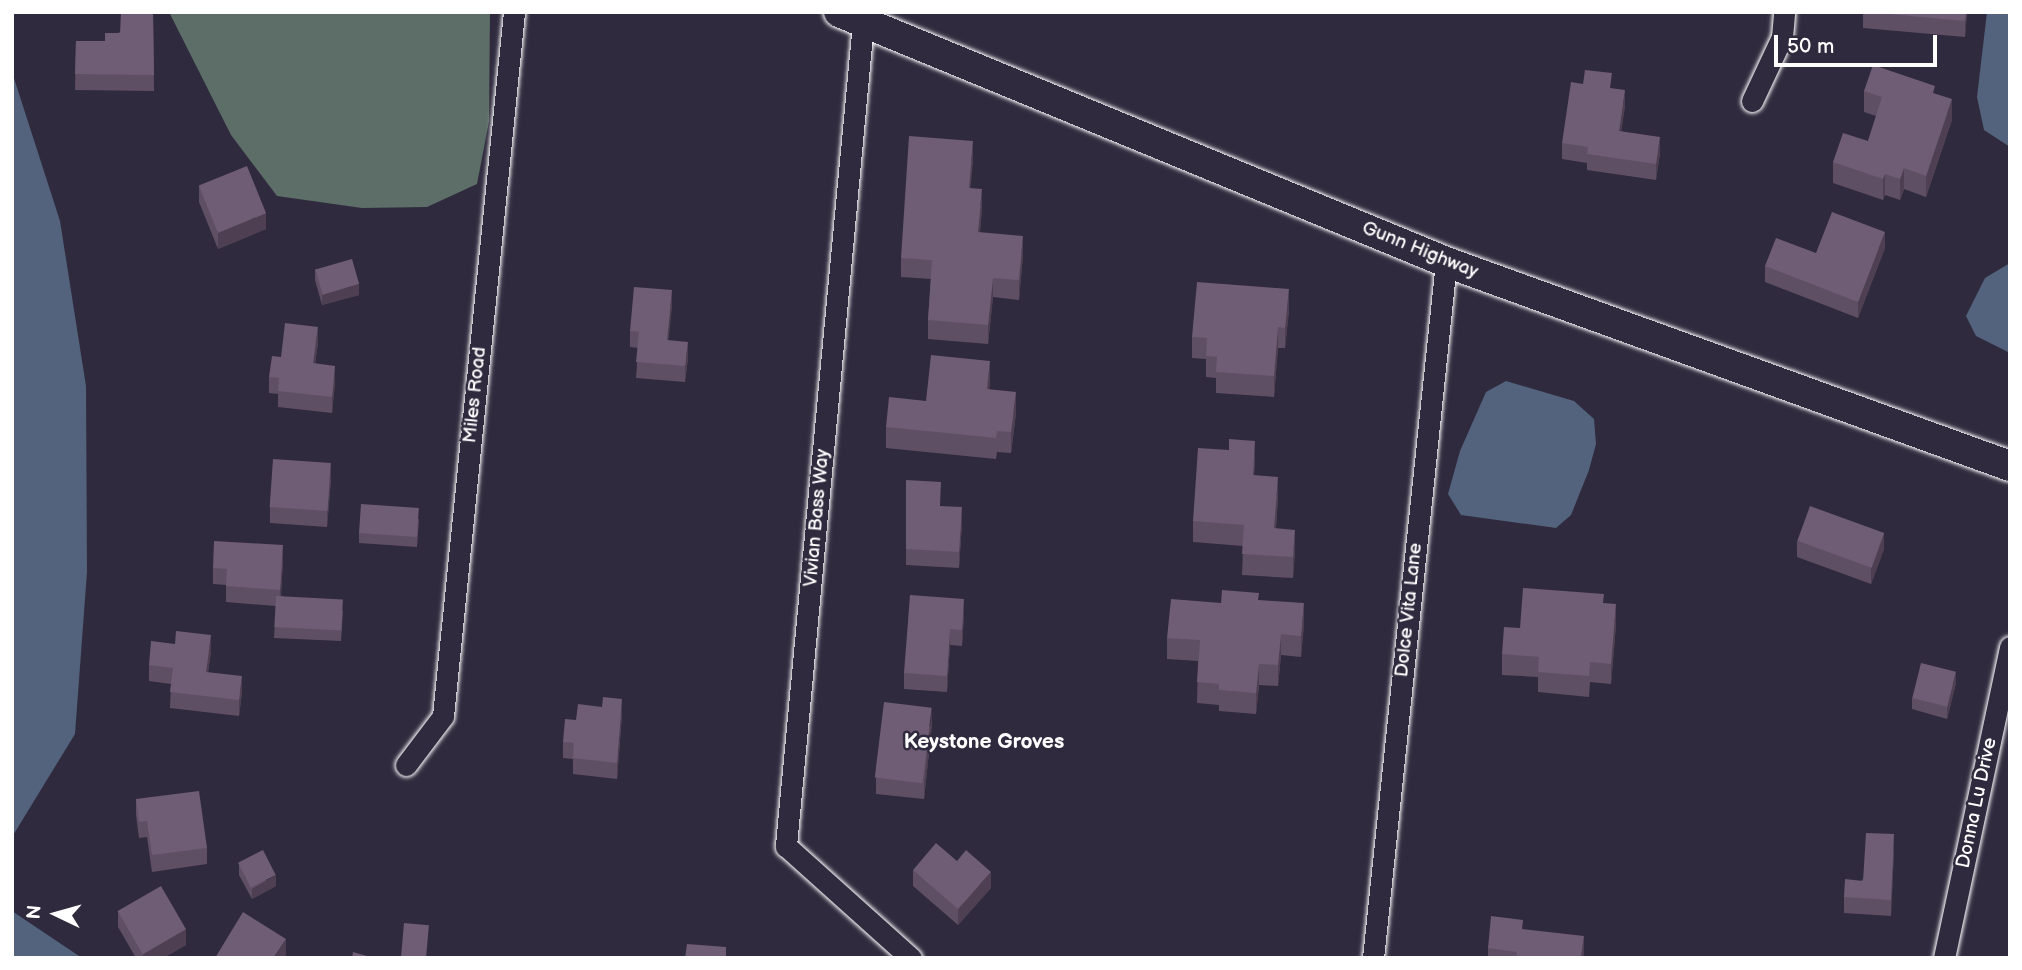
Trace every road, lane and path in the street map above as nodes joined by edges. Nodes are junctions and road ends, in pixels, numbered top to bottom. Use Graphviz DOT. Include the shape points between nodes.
graph roads {
  1 [pos="514,12"];
  2 [pos="1784,12"];
  3 [pos="851,18"];
  4 [pos="1752,102"];
  5 [pos="1446,262"];
  6 [pos="2010,466"];
  7 [pos="2010,647"];
  8 [pos="405,765"];
  9 [pos="911,958"];
  10 [pos="1373,958"];
  11 [pos="1944,958"];
  1 -- 8 [label="street, Miles Road" via="443,716"];
  2 -- 4 [label="street" via="1782,37"];
  3 -- 5 [label="main road, Gunn Highway"];
  3 -- 9 [label="street, Vivian Bass Way" via="786,846"];
  5 -- 6 [label="main road, Gunn Highway"];
  5 -- 10 [label="street, Dolce Vita Lane"];
  7 -- 11 [label="street, Donna Lu Drive"];
}
